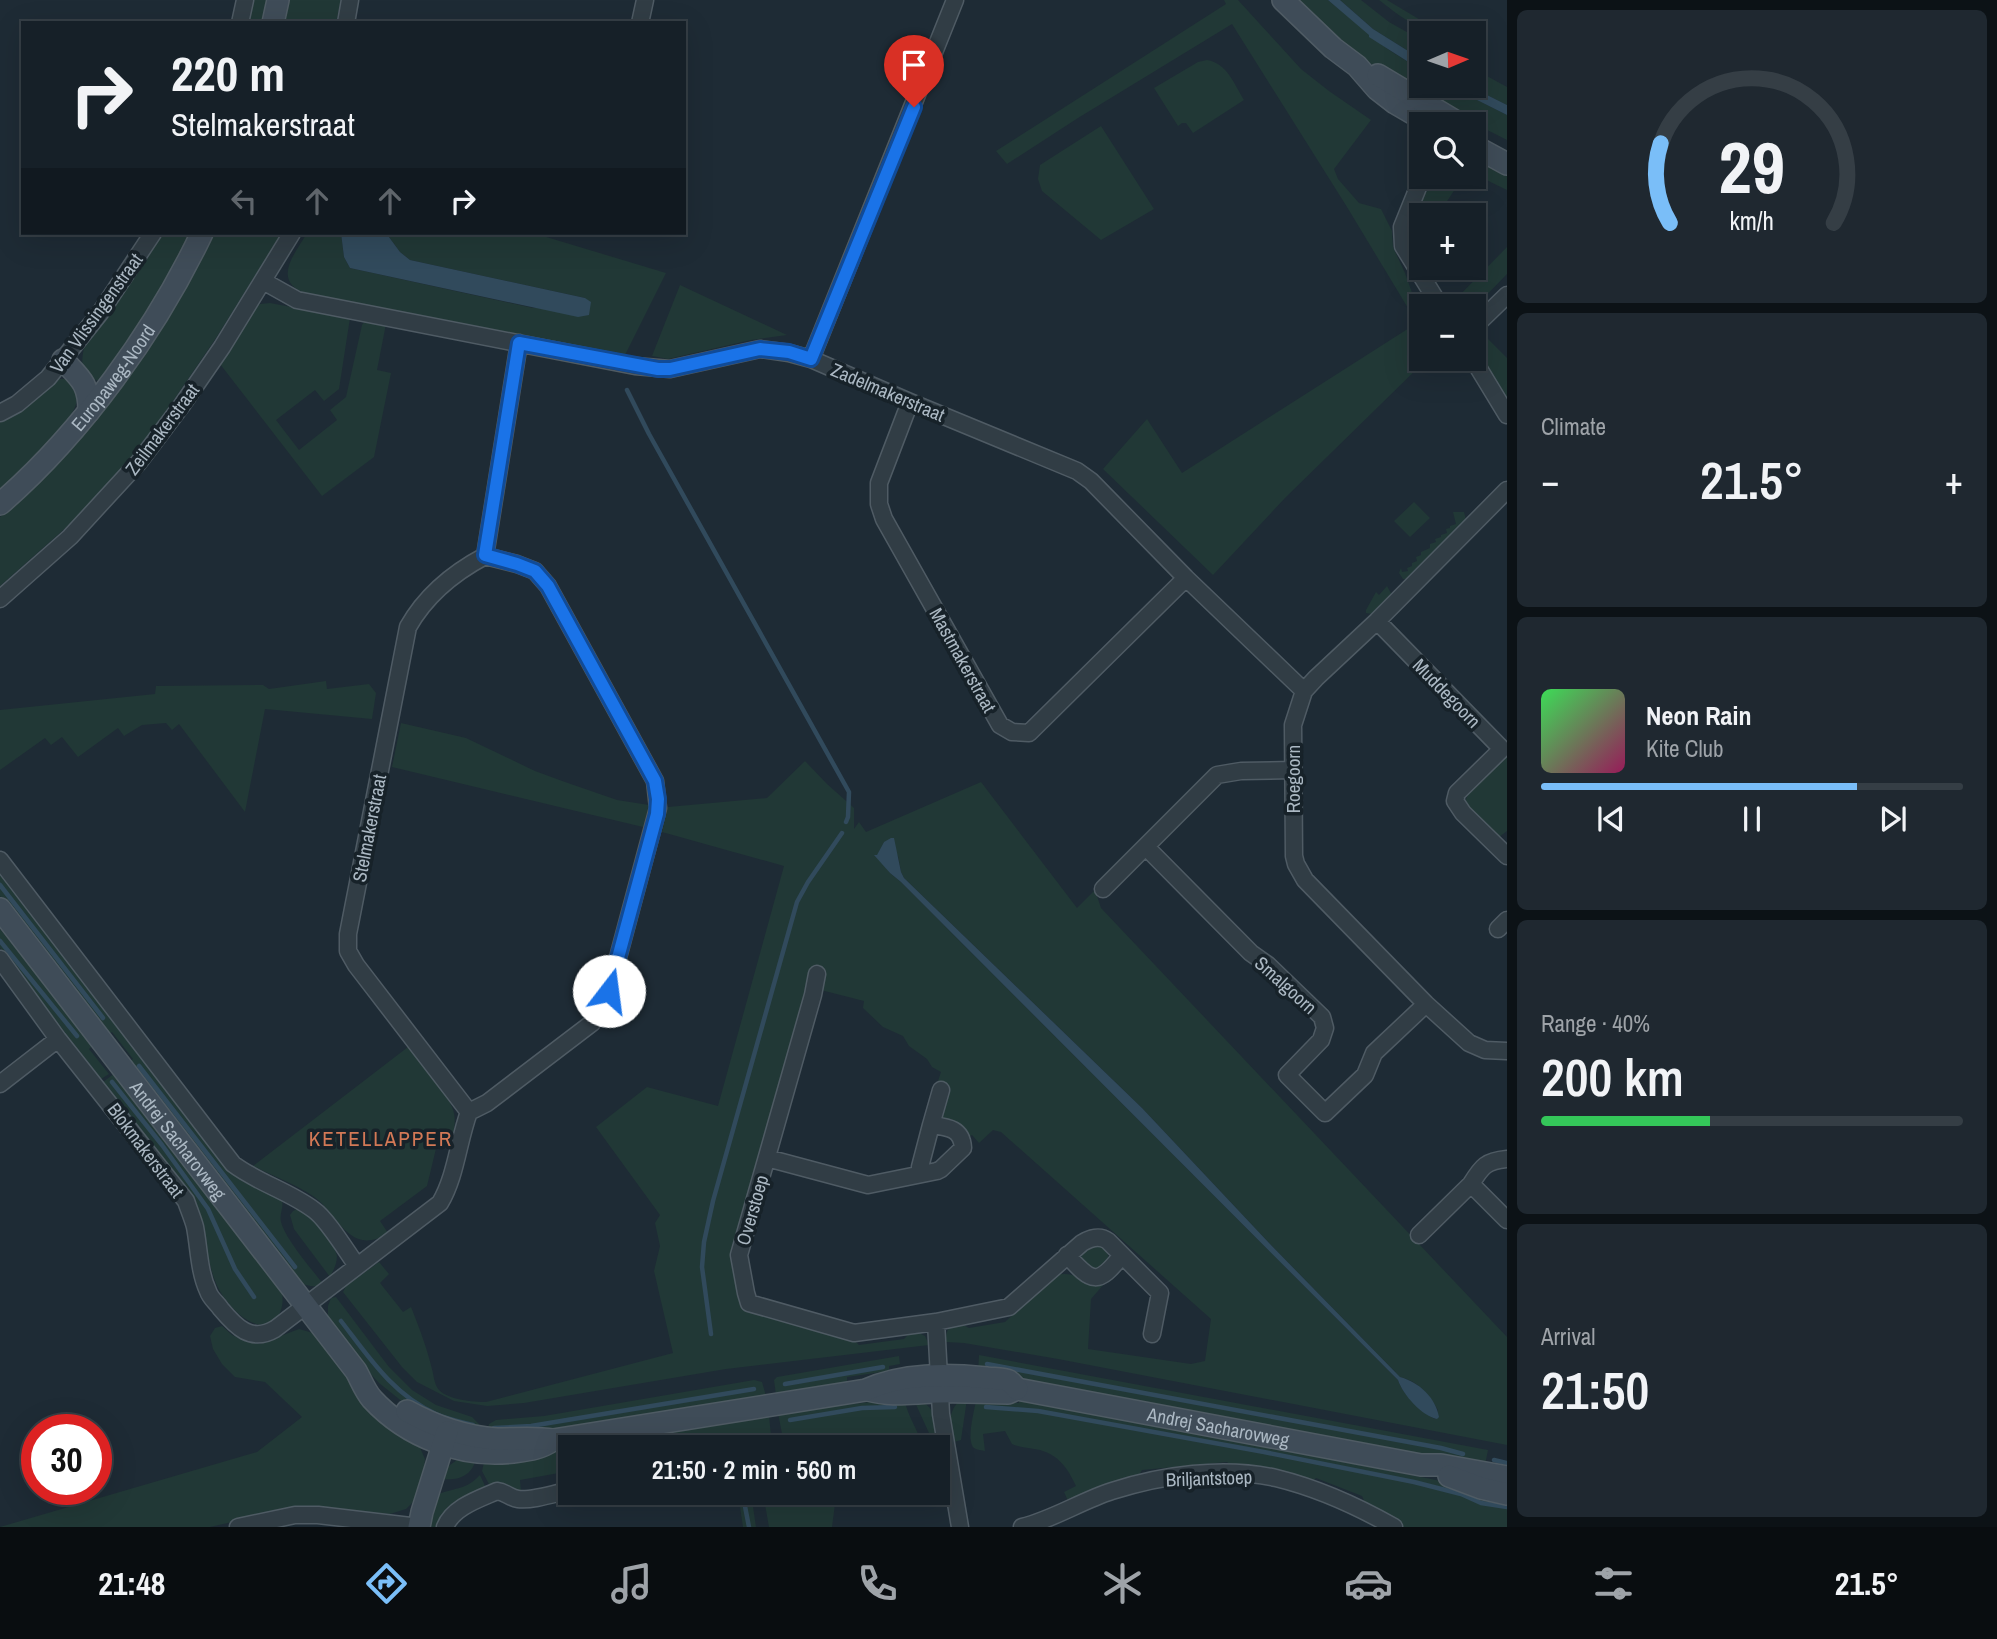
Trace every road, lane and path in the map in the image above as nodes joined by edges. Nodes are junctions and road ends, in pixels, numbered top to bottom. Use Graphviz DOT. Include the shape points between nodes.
graph roads {
  1 [pos="245,0"];
  2 [pos="278,0"];
  3 [pos="351,0"];
  4 [pos="645,0"];
  5 [pos="955,0"];
  6 [pos="1283,0"];
  7 [pos="240,21"];
  8 [pos="273,21"];
  9 [pos="346,21"];
  10 [pos="640,21"];
  11 [pos="1357,66"];
  12 [pos="1410,112"];
  13 [pos="1436,112"];
  14 [pos="1486,138"];
  15 [pos="1507,149"];
  16 [pos="1486,153"];
  17 [pos="1507,164"];
  18 [pos="1419,189"];
  19 [pos="152,235"];
  20 [pos="201,235"];
  21 [pos="291,235"];
  22 [pos="263,281"];
  23 [pos="1433,294"];
  24 [pos="1507,295"];
  25 [pos="1486,315"];
  26 [pos="519,343"];
  27 [pos="811,359"];
  28 [pos="63,360"];
  29 [pos="1480,371"];
  30 [pos="911,402"];
  31 [pos="89,411"];
  32 [pos="0,413"];
  33 [pos="1507,415"];
  34 [pos="1507,491"];
  35 [pos="0,505"];
  36 [pos="485,555"];
  37 [pos="1186,578"];
  38 [pos="0,599"];
  39 [pos="1377,621"];
  40 [pos="1304,691"];
  41 [pos="1293,770"];
  42 [pos="1146,847"];
  43 [pos="1507,856"];
  44 [pos="0,860"];
  45 [pos="1102,889"];
  46 [pos="0,909"];
  47 [pos="0,959"];
  48 [pos="817,974"];
  49 [pos="1426,1004"];
  50 [pos="58,1039"];
  51 [pos="1507,1051"];
  52 [pos="0,1084"];
  53 [pos="941,1090"];
  54 [pos="469,1112"];
  55 [pos="931,1125"];
  56 [pos="767,1158"];
  57 [pos="1507,1159"];
  58 [pos="920,1174"];
  59 [pos="1471,1184"];
  60 [pos="1507,1220"];
  61 [pos="1419,1235"];
  62 [pos="1067,1255"];
  63 [pos="1122,1255"];
  64 [pos="357,1266"];
  65 [pos="306,1306"];
  66 [pos="936,1322"];
  67 [pos="1152,1334"];
  68 [pos="939,1384"];
  69 [pos="445,1437"];
  70 [pos="1421,1465"];
  71 [pos="1507,1477"];
  72 [pos="558,1492"];
  73 [pos="1507,1494"];
  74 [pos="238,1527"];
  75 [pos="419,1527"];
  76 [pos="446,1527"];
  77 [pos="960,1527"];
  78 [pos="1023,1527"];
  79 [pos="1394,1527"];
  1 -- 7 [label="street"];
  2 -- 8 [label="street"];
  3 -- 9 [label="street"];
  4 -- 10 [label="street"];
  5 -- 27 [label="street"];
  6 -- 11 [label="street"];
  11 -- 12 [label="street" via="1377,89"];
  11 -- 13 [label="street"];
  14 -- 15 [label="street"];
  16 -- 17 [label="street"];
  18 -- 23 [label="street" via="1402,227 1403,246"];
  19 -- 28 [label="street, Van Vlissingenstraat"];
  20 -- 31 [label="street, Europaweg-Noord" via="144,335"];
  21 -- 22 [label="street, Zeilmakerstraat"];
  22 -- 26 [label="street, Zadelmakerstraat" via="297,300"];
  22 -- 38 [label="street, Zeilmakerstraat" via="139,462 79,528"];
  24 -- 25 [label="street"];
  26 -- 27 [label="street, Zadelmakerstraat" via="658,369 760,349"];
  26 -- 36 [label="street"];
  27 -- 30 [label="street, Zadelmakerstraat"];
  28 -- 31 [label="street" via="87,388"];
  28 -- 32 [label="street, Van Vlissingenstraat" via="40,386"];
  29 -- 33 [label="street"];
  30 -- 37 [label="street, Zadelmakerstraat" via="1077,471"];
  30 -- 37 [label="street, Mastmakerstraat" via="879,482 879,504 1000,725 1012,732 1030,733"];
  31 -- 35 [label="street, Europaweg-Noord"];
  34 -- 39 [label="street, Roegoorn"];
  36 -- 54 [label="street, Stelmakerstraat" via="431,594 408,626 348,942 356,965"];
  36 -- 54 [label="street" via="535,571 548,586 655,781 658,808 602,1008 592,1023"];
  37 -- 40 [label="street, Zadelmakerstraat"];
  39 -- 40 [label="street, Roegoorn"];
  39 -- 43 [label="street, Muddegoorn" via="1502,749 1457,793 1455,802"];
  40 -- 41 [label="street, Roegoorn" via="1293,725"];
  41 -- 42 [label="street" via="1217,775"];
  41 -- 49 [label="street, Roegoorn" via="1294,856 1299,871"];
  42 -- 45 [label="street"];
  42 -- 49 [label="street, Smalgoorn" via="1322,1017 1321,1040 1287,1075 1325,1113 1365,1074 1374,1053"];
  44 -- 64 [label="street" via="233,1164 317,1212"];
  46 -- 65 [label="street, Andrej Sacharovweg"];
  47 -- 50 [label="street, Blokmakerstraat"];
  48 -- 56 [label="street, Overstoep"];
  49 -- 51 [label="street, Roegoorn" via="1476,1046"];
  50 -- 52 [label="street"];
  50 -- 65 [label="street, Blokmakerstraat" via="186,1202 208,1293 230,1320 243,1331 266,1334"];
  53 -- 55 [label="street"];
  54 -- 64 [label="street" via="449,1189 440,1203"];
  55 -- 58 [label="street"];
  55 -- 58 [label="street" via="952,1128 962,1140 962,1148 941,1169"];
  56 -- 58 [label="street" via="868,1185"];
  56 -- 66 [label="street, Overstoep" via="739,1255 749,1303 854,1333"];
  57 -- 59 [label="street" via="1486,1164"];
  59 -- 60 [label="street"];
  59 -- 61 [label="street"];
  62 -- 63 [label="street, Overstoep" via="1094,1237 1105,1238"];
  62 -- 63 [label="street" via="1083,1273 1095,1276 1107,1273"];
  62 -- 66 [label="street, Overstoep" via="1009,1307"];
  63 -- 67 [label="street, Overstoep" via="1160,1293"];
  64 -- 65 [label="street"];
  65 -- 69 [label="street, Andrej Sacharovweg" via="356,1371"];
  66 -- 68 [label="street"];
  68 -- 69 [label="street, Andrej Sacharovweg" via="897,1379 866,1390 553,1440"];
  68 -- 70 [label="street, Andrej Sacharovweg" via="971,1377 1009,1381 1017,1389"];
  68 -- 77 [label="street"];
  69 -- 75 [label="street"];
  70 -- 71 [label="street, Andrej Sacharovweg"];
  70 -- 73 [label="street, Andrej Sacharovweg"];
  72 -- 76 [label="street" via="517,1499 497,1491 456,1511"];
  74 -- 75 [label="street" via="318,1515"];
  78 -- 79 [label="street, Briljantstoep" via="1110,1492 1151,1481 1240,1474 1275,1478 1339,1499"];
}
